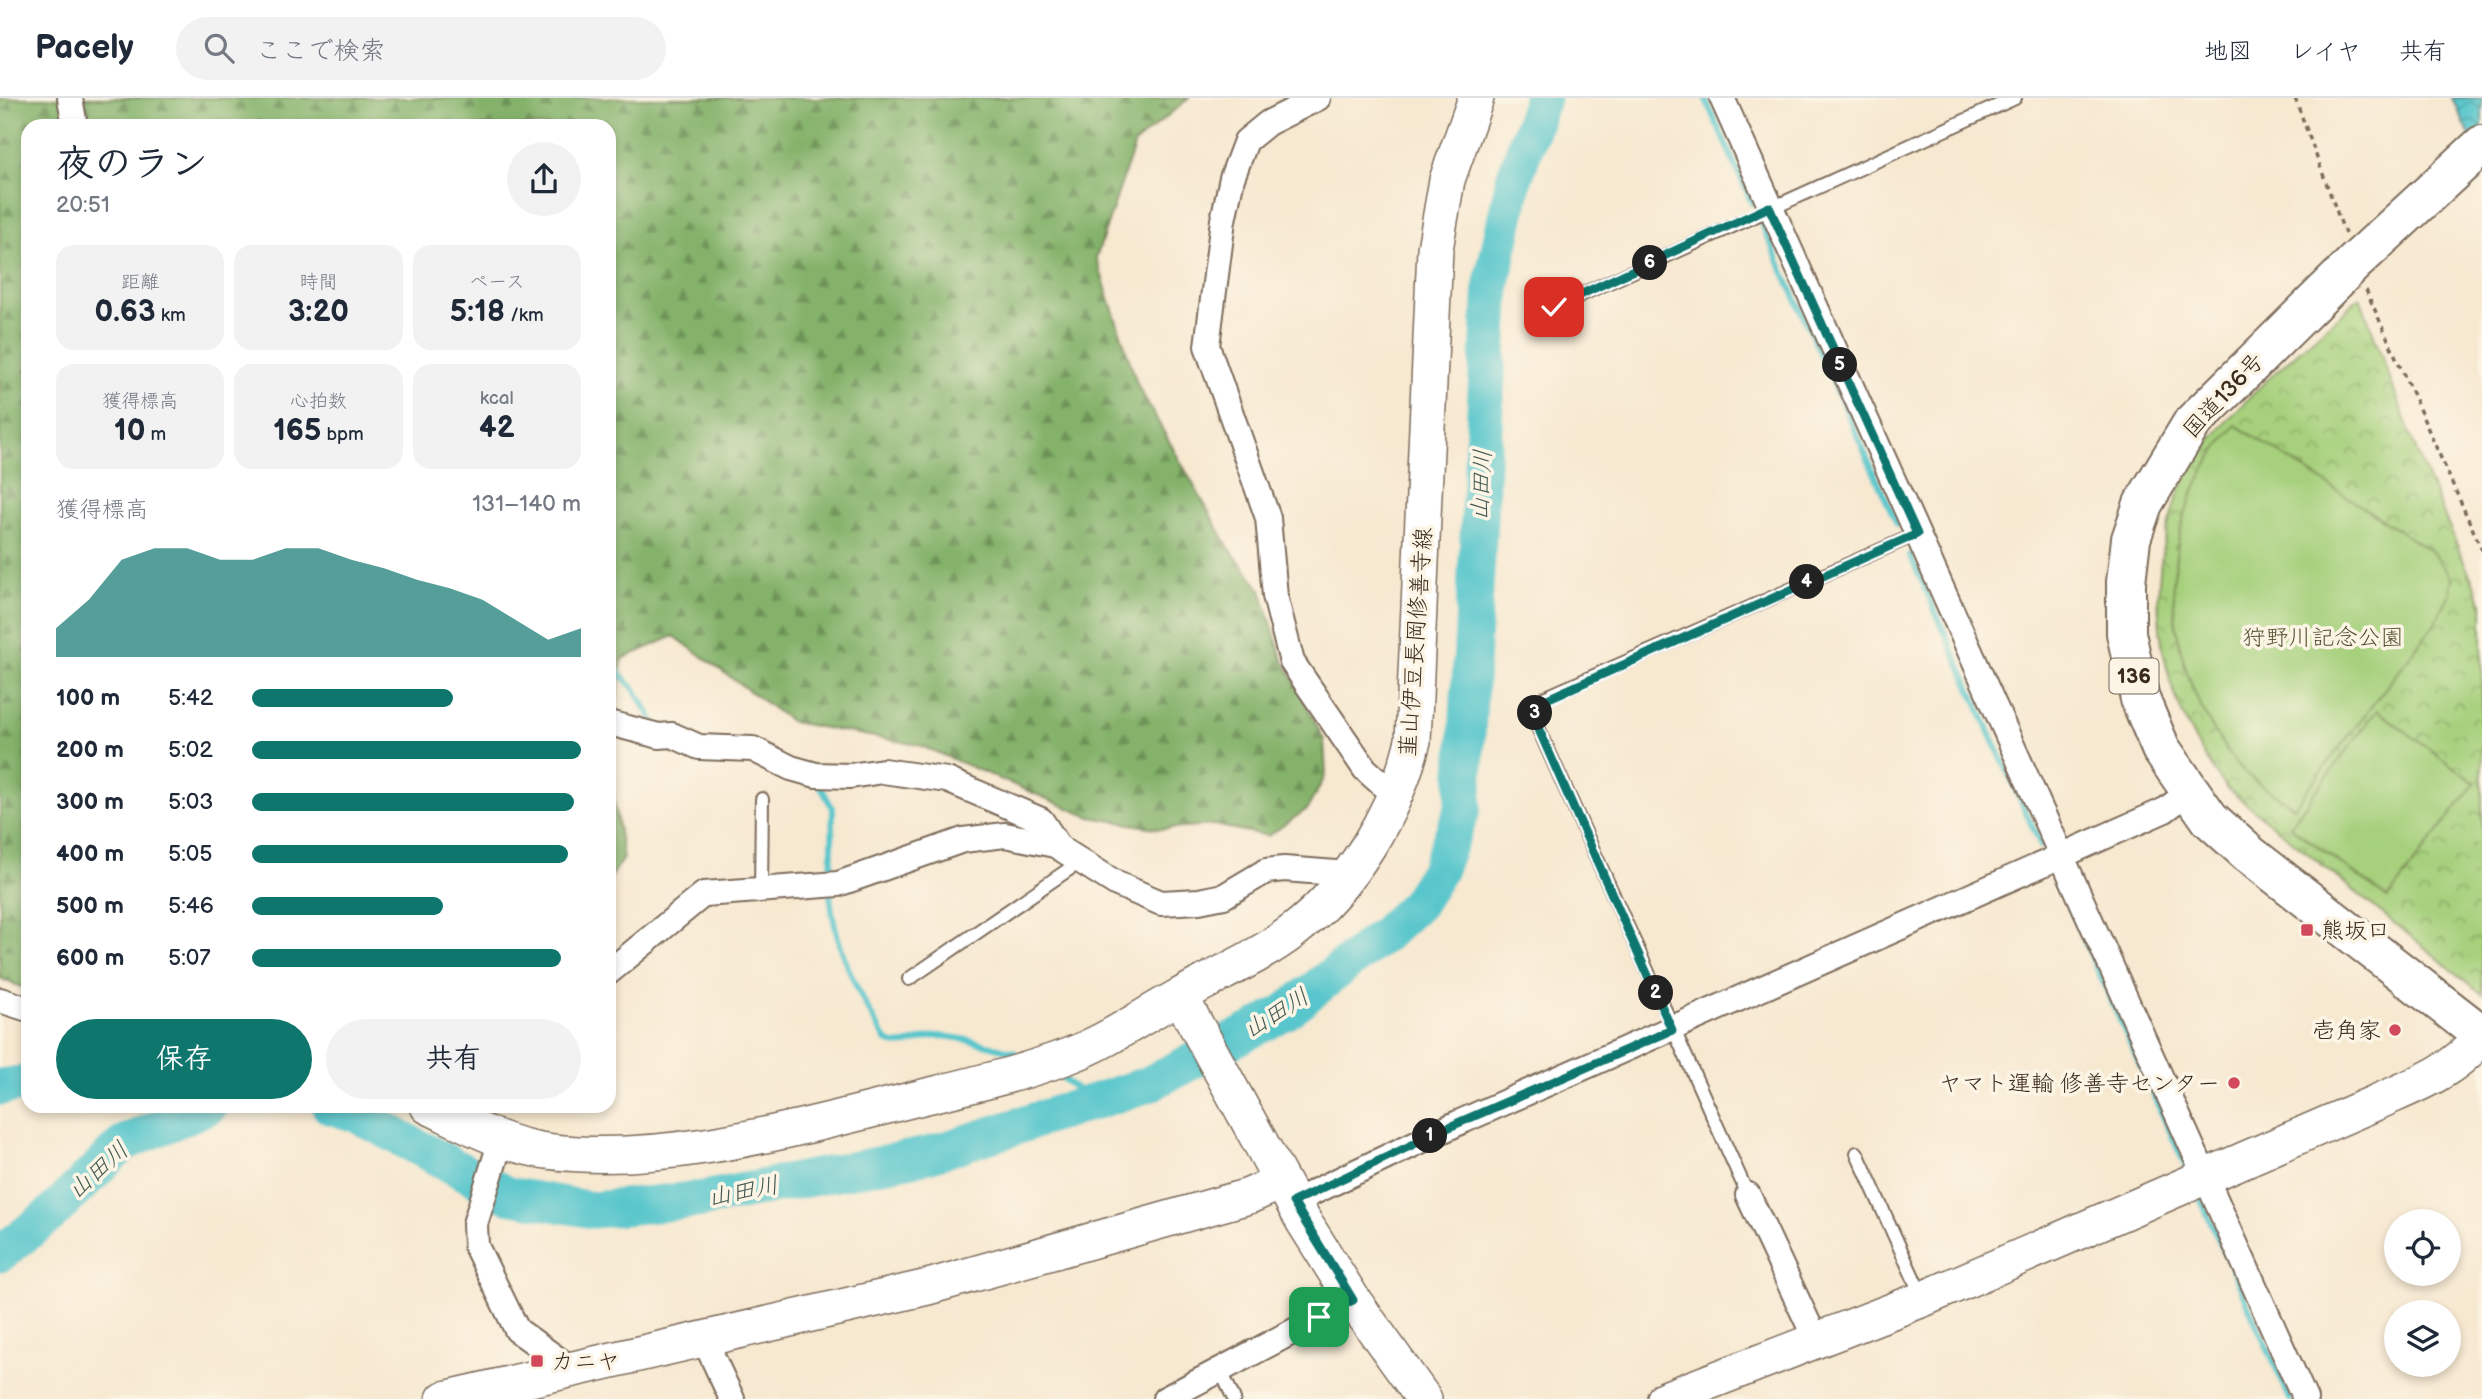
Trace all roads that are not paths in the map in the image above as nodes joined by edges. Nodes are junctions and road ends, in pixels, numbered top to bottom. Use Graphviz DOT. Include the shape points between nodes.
graph roads {
  1 [pos="70,98"];
  2 [pos="1318,98"];
  3 [pos="1476,98"];
  4 [pos="1722,98"];
  5 [pos="2015,98"];
  6 [pos="74,119"];
  7 [pos="2482,145"];
  8 [pos="1769,207"];
  9 [pos="1554,307"];
  10 [pos="1917,534"];
  11 [pos="616,725"];
  12 [pos="2189,792"];
  13 [pos="1395,796"];
  14 [pos="762,799"];
  15 [pos="1059,847"];
  16 [pos="2061,855"];
  17 [pos="1081,861"];
  18 [pos="1349,874"];
  19 [pos="761,891"];
  20 [pos="616,966"];
  21 [pos="909,979"];
  22 [pos="0,1000"];
  23 [pos="1184,1002"];
  24 [pos="21,1007"];
  25 [pos="1672,1030"];
  26 [pos="2482,1036"];
  27 [pos="443,1113"];
  28 [pos="501,1140"];
  29 [pos="1857,1153"];
  30 [pos="2205,1174"];
  31 [pos="1287,1192"];
  32 [pos="1748,1195"];
  33 [pos="1923,1299"];
  34 [pos="1353,1300"];
  35 [pos="704,1339"];
  36 [pos="1817,1342"];
  37 [pos="569,1368"];
  38 [pos="1220,1369"];
  39 [pos="444,1399"];
  40 [pos="732,1399"];
  41 [pos="1165,1399"];
  42 [pos="1234,1399"];
  43 [pos="1424,1399"];
  44 [pos="1665,1399"];
  45 [pos="2305,1399"];
  1 -- 6 [label="street"];
  2 -- 13 [label="street" via="1268,123 1246,141 1223,220 1207,346 1268,518 1275,596 1292,662 1365,769"];
  3 -- 13 [label="street, 韮山伊豆長岡修善寺線" via="1447,180 1435,248 1413,741"];
  4 -- 8 [label="street"];
  5 -- 8 [label="lane"];
  7 -- 12 [label="highway, 国道136号 / 136" via="2192,423 2143,504 2126,582 2126,633 2140,699 2161,749"];
  8 -- 9 [label="lane"];
  8 -- 10 [label="street"];
  10 -- 16 [label="street"];
  10 -- 25 [label="lane" via="1538,703 1536,723"];
  11 -- 15 [label="street" via="699,747 753,750 816,775 883,771 947,780 1041,820"];
  12 -- 16 [label="street" via="2165,810"];
  12 -- 26 [label="highway, 国道136号 / 136" via="2210,819 2249,854"];
  13 -- 18 [label="street, 韮山伊豆長岡修善寺線"];
  14 -- 19 [label="lane"];
  15 -- 17 [label="street"];
  15 -- 19 [label="street" via="1006,835 963,840 830,884"];
  16 -- 25 [label="street"];
  16 -- 30 [label="street"];
  17 -- 18 [label="street" via="1117,884 1161,902 1224,896 1266,871"];
  17 -- 21 [label="lane"];
  18 -- 23 [label="street, 韮山伊豆長岡修善寺線" via="1290,933"];
  19 -- 20 [label="street" via="704,894"];
  22 -- 24 [label="street"];
  23 -- 28 [label="street, 韮山伊豆長岡修善寺線" via="1071,1055 821,1122 621,1155 544,1150"];
  23 -- 31 [label="street"];
  25 -- 31 [label="street"];
  25 -- 32 [label="lane"];
  26 -- 30 [label="street" via="2443,1072"];
  27 -- 28 [label="street, 韮山伊豆長岡修善寺線"];
  28 -- 37 [label="street" via="475,1224 477,1246 517,1330"];
  29 -- 33 [label="lane"];
  30 -- 33 [label="street"];
  30 -- 45 [label="street"];
  31 -- 34 [label="street"];
  31 -- 35 [label="street" via="1250,1196 928,1287"];
  32 -- 36 [label="street"];
  33 -- 36 [label="street"];
  34 -- 38 [label="street"];
  34 -- 43 [label="street"];
  35 -- 37 [label="street"];
  35 -- 40 [label="street"];
  36 -- 44 [label="street"];
  37 -- 39 [label="street"];
  38 -- 41 [label="street"];
  38 -- 42 [label="lane"];
}
